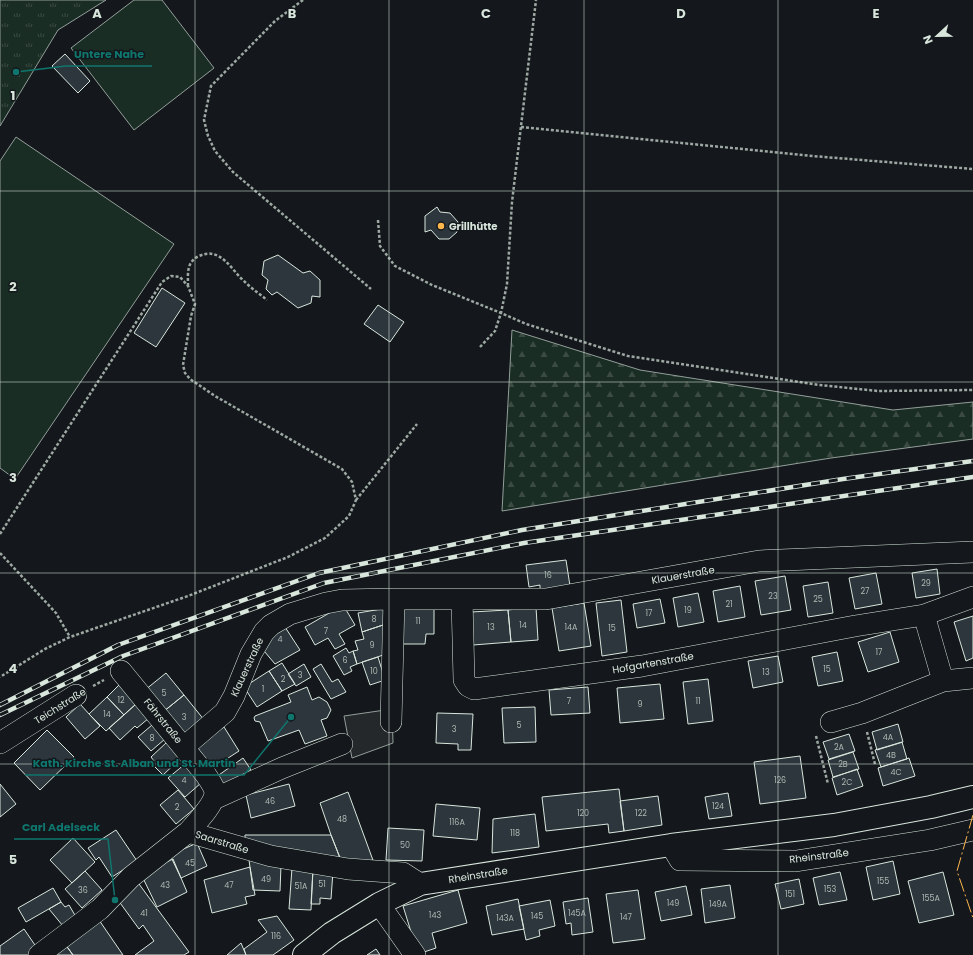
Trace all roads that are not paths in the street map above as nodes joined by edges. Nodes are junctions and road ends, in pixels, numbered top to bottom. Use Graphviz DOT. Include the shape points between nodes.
graph roads {
  1 [pos="973,552"];
  2 [pos="973,597"];
  3 [pos="394,599"];
  4 [pos="462,599"];
  5 [pos="924,615"];
  6 [pos="121,671"];
  7 [pos="973,678"];
  8 [pos="943,681"];
  9 [pos="76,695"];
  10 [pos="391,722"];
  11 [pos="831,722"];
  12 [pos="0,743"];
  13 [pos="342,744"];
  14 [pos="184,747"];
  15 [pos="973,797"];
  16 [pos="214,799"];
  17 [pos="973,830"];
  18 [pos="188,832"];
  19 [pos="670,846"];
  20 [pos="420,884"];
  21 [pos="379,904"];
  22 [pos="39,955"];
  23 [pos="304,955"];
  24 [pos="415,955"];
  1 -- 4 [label="street, Klauerstraße" via="759,561 546,599"];
  2 -- 5 [label="street, Hofgartenstraße"];
  3 -- 4 [label="street, Klauerstraße"];
  3 -- 10 [label="street"];
  3 -- 14 [label="street, Klauerstraße" via="342,600 326,603 290,614 271,625 258,641 225,712"];
  4 -- 5 [label="street, Hofgartenstraße" via="464,680 474,690 642,666"];
  5 -- 8 [label="street"];
  6 -- 14 [label="street, Fährstraße"];
  7 -- 8 [label="street"];
  8 -- 11 [label="street" via="862,713"];
  9 -- 12 [label="street, Teichstraße"];
  13 -- 16 [label="street"];
  14 -- 16 [label="street, Fährstraße" via="213,786"];
  15 -- 19 [label="main road, Rheinstraße" via="834,825"];
  16 -- 18 [label="street"];
  17 -- 19 [label="street, Rheinstraße" via="930,840 796,861 680,860"];
  18 -- 20 [label="street, Saarstraße" via="271,856 348,869 403,872"];
  18 -- 22 [label="street, Saarstraße" via="131,877 100,909"];
  19 -- 20 [label="main road, Rheinstraße"];
  20 -- 21 [label="main road, Rheinstraße"];
  21 -- 23 [label="main road, Rheinstraße" via="332,933"];
  21 -- 24 [label="street"];
}
